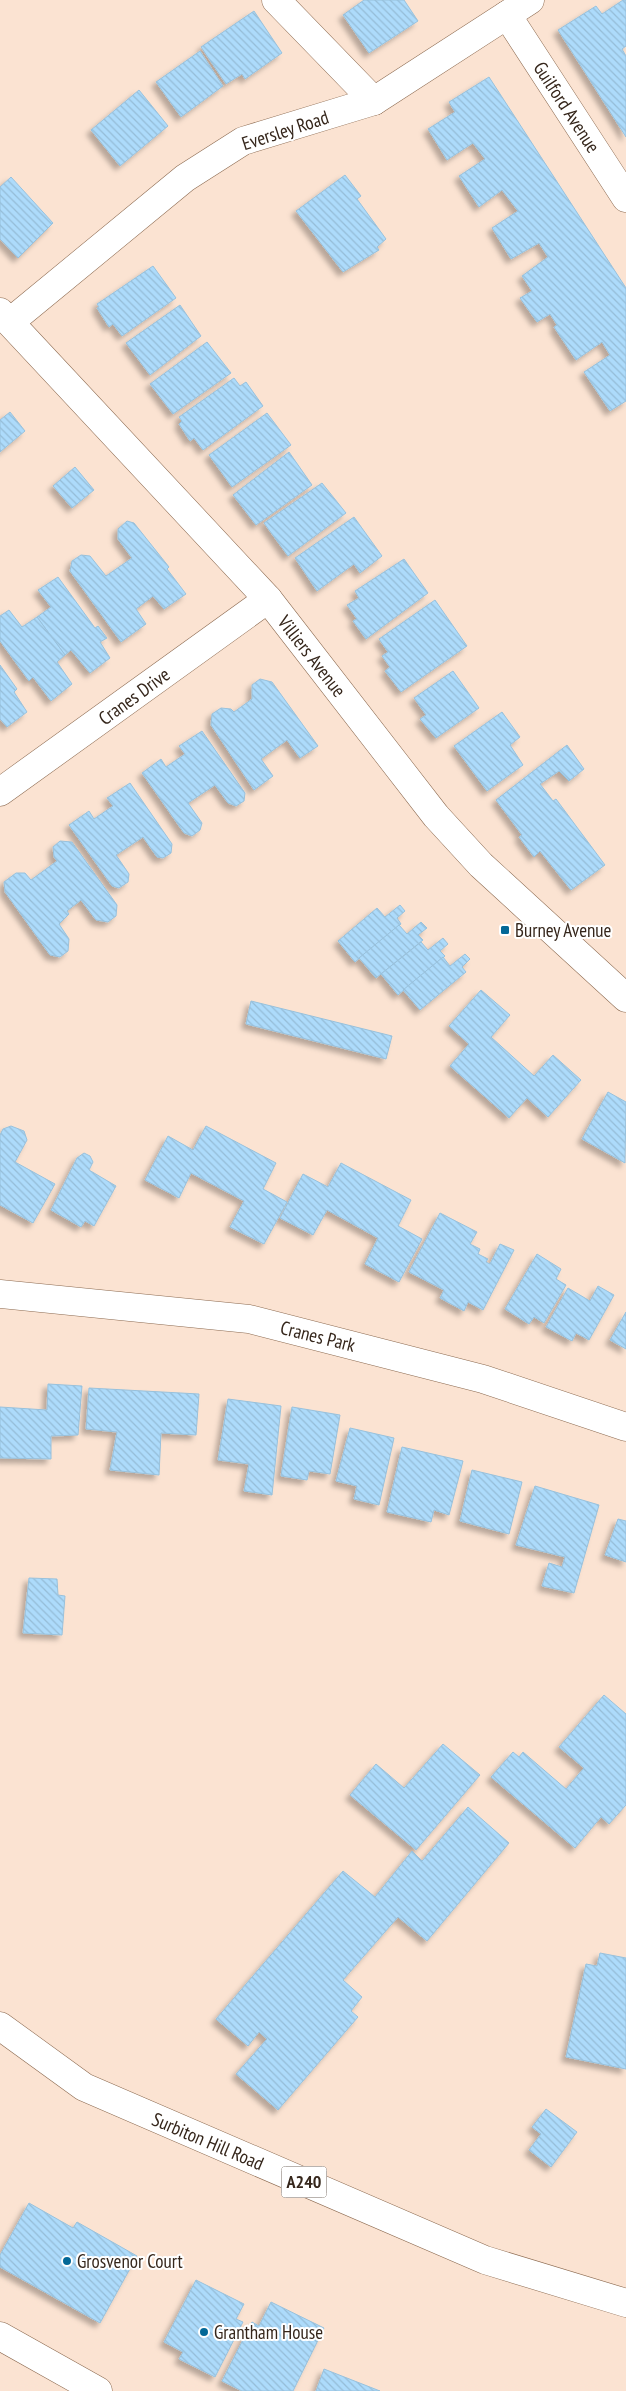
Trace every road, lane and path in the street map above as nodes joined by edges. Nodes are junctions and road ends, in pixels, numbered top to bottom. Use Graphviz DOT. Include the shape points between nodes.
graph roads {
  1 [pos="276,0"];
  2 [pos="530,0"];
  3 [pos="507,15"];
  4 [pos="374,102"];
  5 [pos="626,198"];
  6 [pos="5,317"];
  7 [pos="268,599"];
  8 [pos="0,792"];
  9 [pos="626,998"];
  10 [pos="0,1294"];
  11 [pos="626,1427"];
  12 [pos="0,2026"];
  13 [pos="626,2303"];
  14 [pos="0,2336"];
  15 [pos="98,2391"];
  1 -- 4 [label="street"];
  2 -- 3 [label="street, Eversley Road"];
  3 -- 4 [label="street, Eversley Road"];
  3 -- 5 [label="street, Guilford Avenue"];
  4 -- 6 [label="street, Eversley Road" via="244,141 185,178"];
  6 -- 7 [label="street, Villiers Avenue"];
  7 -- 8 [label="street, Cranes Drive"];
  7 -- 9 [label="street, Villiers Avenue" via="436,816 481,865"];
  10 -- 11 [label="street, Cranes Park" via="249,1319 483,1379"];
  12 -- 13 [label="street, Surbiton Hill Road / A240" via="84,2087 485,2260"];
  14 -- 15 [label="street"];
}
